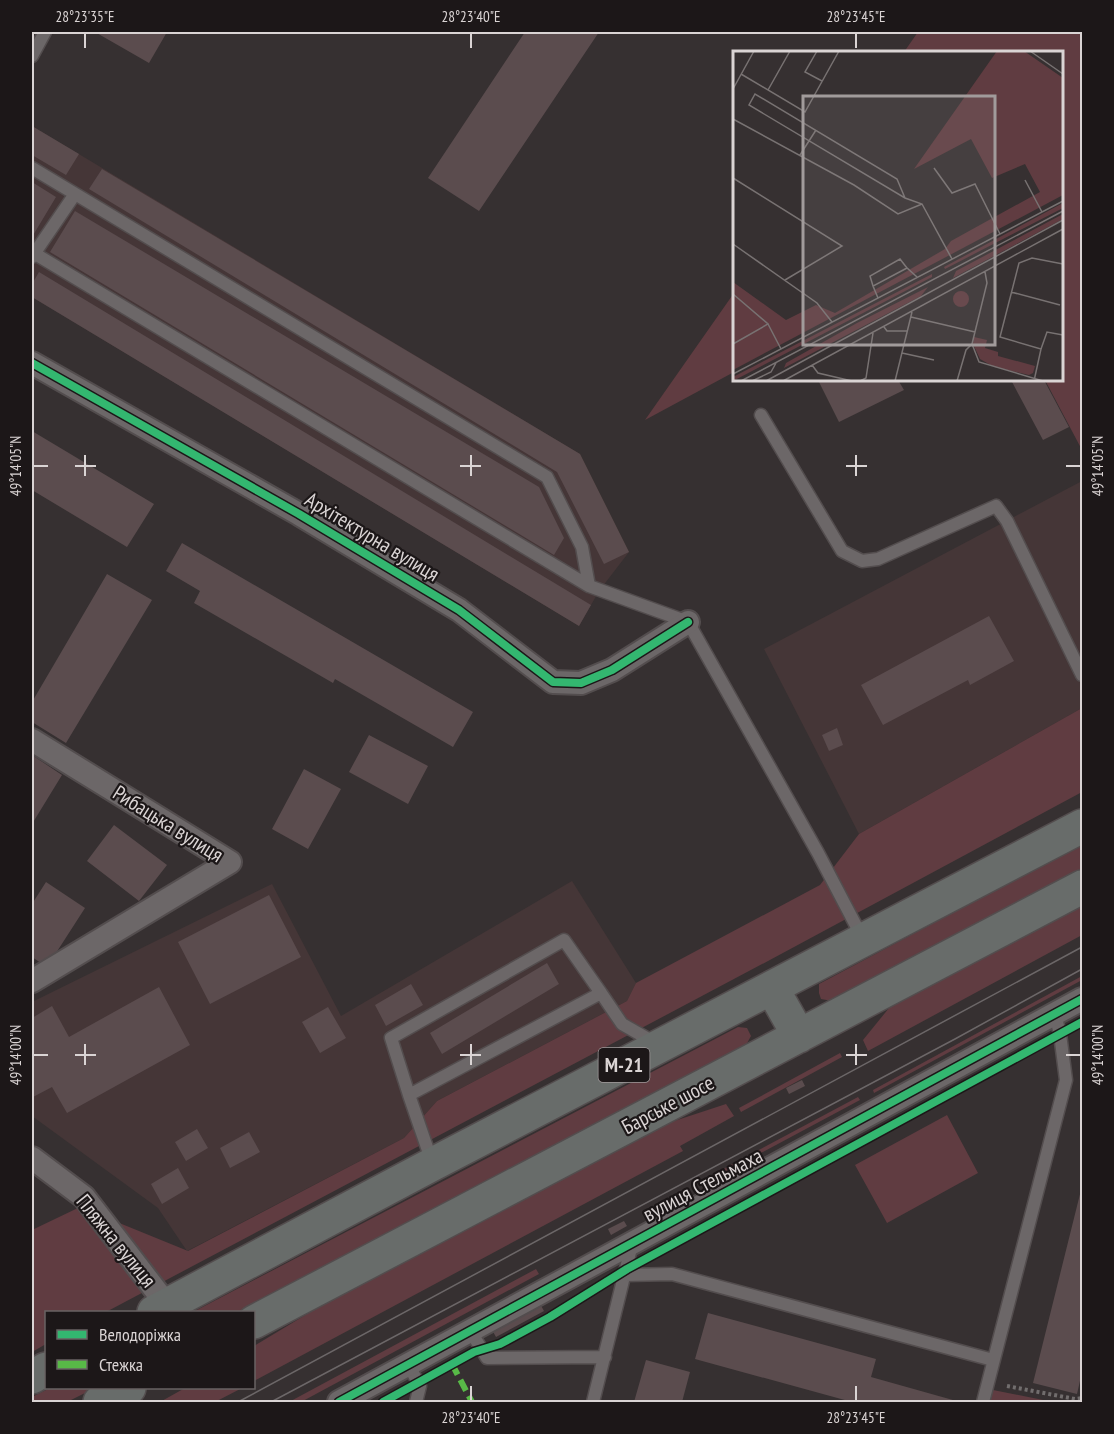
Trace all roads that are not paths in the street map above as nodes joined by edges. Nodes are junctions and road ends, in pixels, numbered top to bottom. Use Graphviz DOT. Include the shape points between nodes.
graph roads {
  1 [pos="45,32"];
  2 [pos="32,56"];
  3 [pos="32,168"];
  4 [pos="75,194"];
  5 [pos="32,254"];
  6 [pos="32,363"];
  7 [pos="761,416"];
  8 [pos="590,586"];
  9 [pos="688,622"];
  10 [pos="1083,675"];
  11 [pos="32,740"];
  12 [pos="1083,826"];
  13 [pos="1083,887"];
  14 [pos="864,939"];
  15 [pos="32,981"];
  16 [pos="772,988"];
  17 [pos="601,993"];
  18 [pos="1083,999"];
  19 [pos="1055,1014"];
  20 [pos="799,1036"];
  21 [pos="660,1046"];
  22 [pos="409,1095"];
  23 [pos="32,1158"];
  24 [pos="433,1164"];
  25 [pos="633,1244"];
  26 [pos="625,1275"];
  27 [pos="161,1309"];
  28 [pos="255,1321"];
  29 [pos="471,1332"];
  30 [pos="605,1357"];
  31 [pos="993,1360"];
  32 [pos="409,1366"];
  33 [pos="127,1389"];
  34 [pos="100,1402"];
  35 [pos="339,1402"];
  36 [pos="416,1402"];
  37 [pos="593,1402"];
  38 [pos="983,1402"];
  1 -- 2 [label="lane"];
  3 -- 4 [label="lane"];
  4 -- 5 [label="lane"];
  4 -- 8 [label="lane" via="547,477 582,547"];
  5 -- 8 [label="lane"];
  6 -- 9 [label="street, Архітектурна вулиця" via="459,610 552,682 581,682 612,670"];
  7 -- 10 [label="lane" via="842,551 862,561 878,559 996,506"];
  8 -- 9 [label="lane"];
  9 -- 14 [label="lane"];
  11 -- 15 [label="street, Рибацька вулиця" via="230,862"];
  12 -- 14 [label="highway, М-21"];
  13 -- 20 [label="highway, Барське шосе / М-21"];
  14 -- 16 [label="highway, М-21"];
  16 -- 20 [label="highway"];
  16 -- 21 [label="highway, М-21"];
  17 -- 21 [label="lane" via="622,1024"];
  17 -- 22 [label="lane"];
  17 -- 22 [label="lane" via="564,940 391,1038"];
  18 -- 19 [label="street, вулиця Стельмаха"];
  19 -- 25 [label="street, вулиця Стельмаха"];
  19 -- 31 [label="lane" via="1066,1080"];
  20 -- 28 [label="highway, Барське шосе / М-21"];
  21 -- 24 [label="highway, М-21"];
  22 -- 24 [label="lane"];
  23 -- 27 [label="street, Пляжна вулиця" via="84,1197"];
  24 -- 27 [label="highway, М-21"];
  25 -- 26 [label="lane"];
  25 -- 29 [label="street, вулиця Стельмаха"];
  26 -- 30 [label="lane"];
  26 -- 31 [label="lane" via="672,1274"];
  29 -- 30 [label="lane" via="487,1358"];
  29 -- 32 [label="street, вулиця Стельмаха"];
  30 -- 37 [label="lane"];
  31 -- 38 [label="lane"];
  32 -- 35 [label="street, вулиця Стельмаха"];
  32 -- 36 [label="lane" via="420,1386"];
  33 -- 34 [label="highway"];
}
